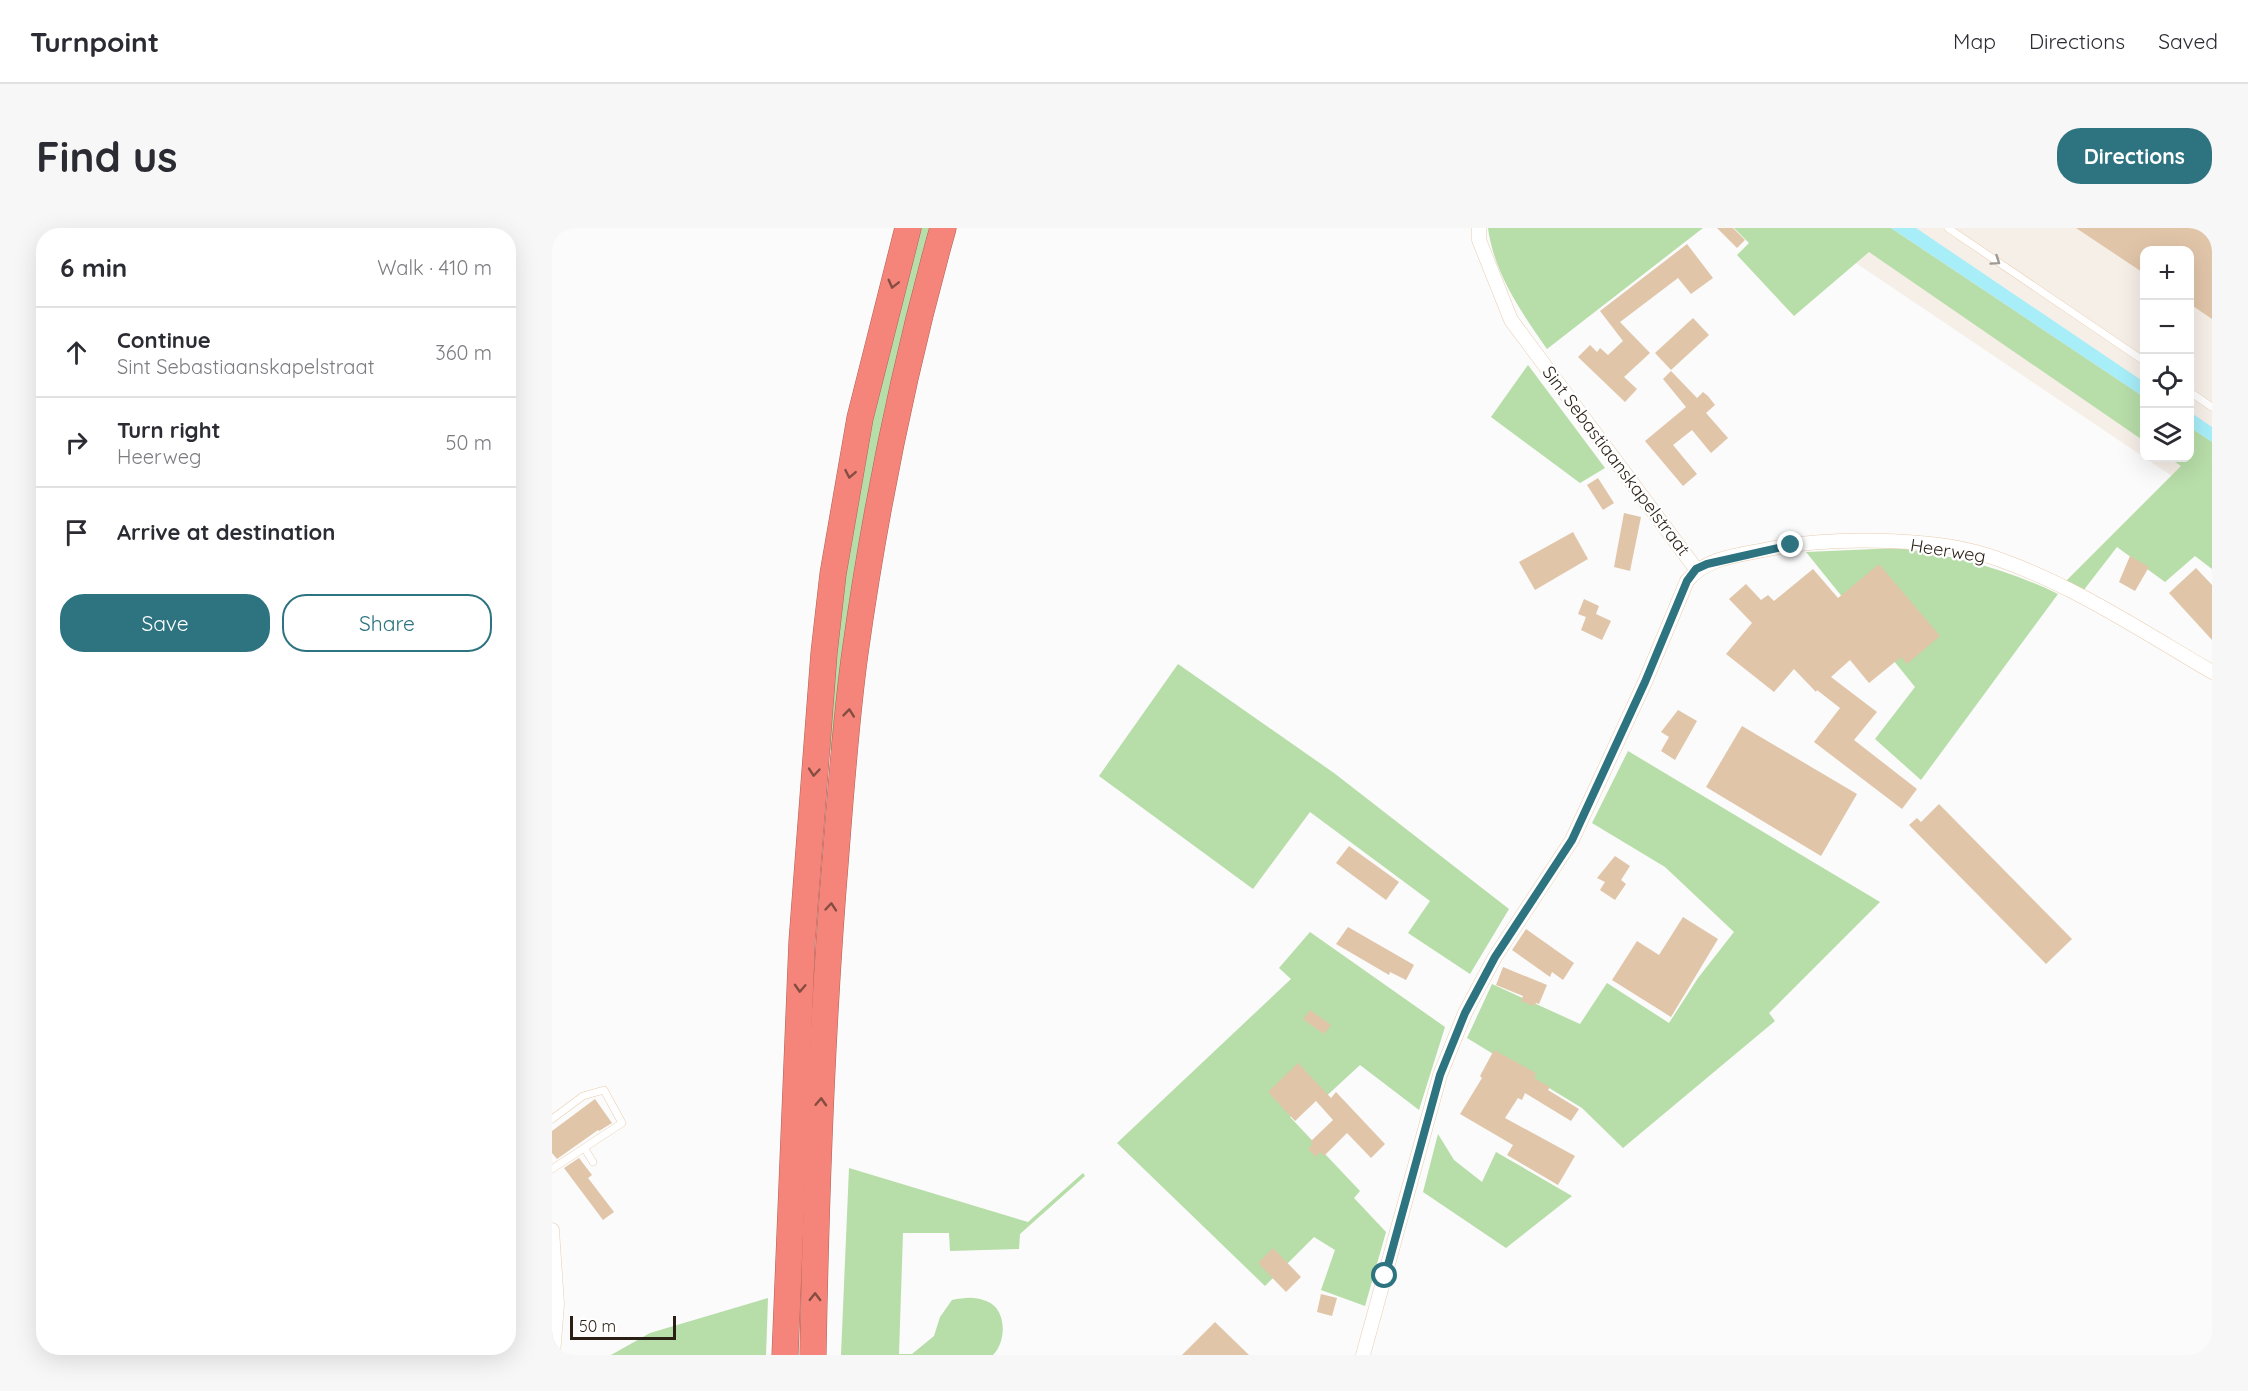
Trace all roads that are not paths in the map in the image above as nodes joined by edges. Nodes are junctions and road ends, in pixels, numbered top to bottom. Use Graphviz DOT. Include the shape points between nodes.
graph roads {
  1 [pos="908,228"];
  2 [pos="943,228"];
  3 [pos="1479,228"];
  4 [pos="1948,228"];
  5 [pos="2140,358"];
  6 [pos="2194,395"];
  7 [pos="2212,407"];
  8 [pos="1696,569"];
  9 [pos="2212,672"];
  10 [pos="552,1119"];
  11 [pos="585,1149"];
  12 [pos="593,1162"];
  13 [pos="552,1169"];
  14 [pos="552,1230"];
  15 [pos="554,1316"];
  16 [pos="553,1355"];
  17 [pos="785,1355"];
  18 [pos="813,1355"];
  19 [pos="1364,1355"];
  1 -- 17 [label="highway, one-way" via="860,418 824,652 802,940"];
  18 -- 2 [label="highway, one-way" via="828,942 854,656 880,499 910,356"];
  3 -- 8 [label="street, Sint Sebastiaanskapelstraat" via="1479,240 1511,320"];
  4 -- 5 [label="lane, one-way"];
  6 -- 7 [label="lane"];
  8 -- 9 [label="street, Heerweg" via="1721,559 1828,541 1936,546 1983,554 2083,597"];
  8 -- 19 [label="street, Sint Sebastiaanskapelstraat" via="1687,581 1572,840 1495,957 1465,1013 1440,1075"];
  10 -- 11 [label="lane" via="583,1096 604,1090 622,1123"];
  11 -- 12 [label="lane"];
  11 -- 13 [label="lane"];
  14 -- 15 [label="street"];
  15 -- 16 [label="street"];
}
